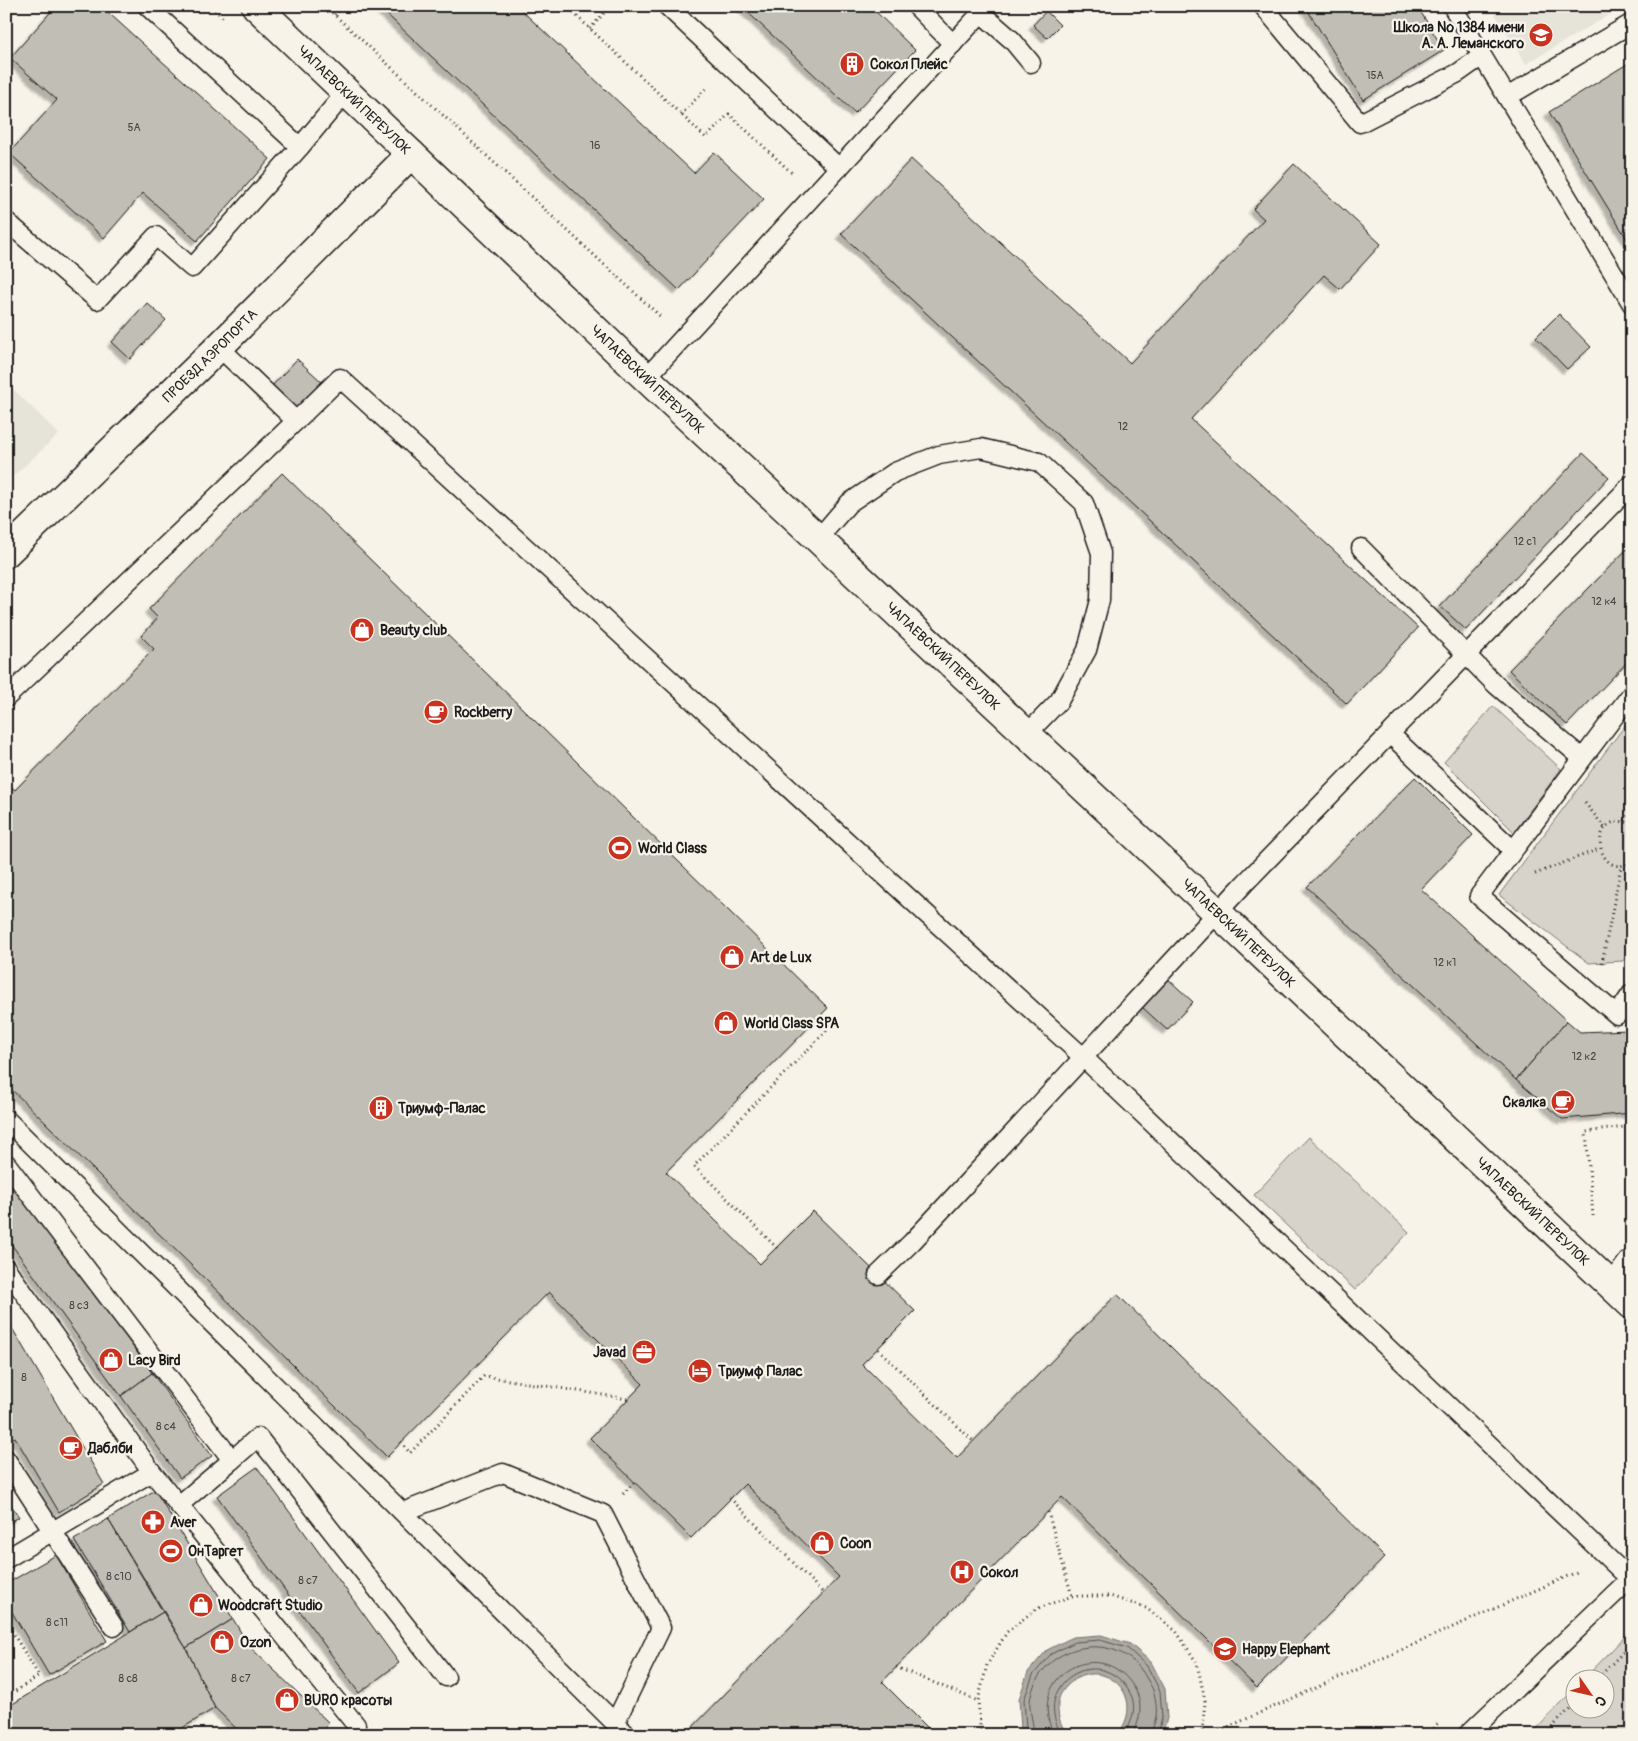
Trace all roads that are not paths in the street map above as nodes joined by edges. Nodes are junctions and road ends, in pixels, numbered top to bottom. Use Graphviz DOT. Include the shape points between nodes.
graph roads {
  1 [pos="147,6"];
  2 [pos="256,6"];
  3 [pos="667,6"];
  4 [pos="916,6"];
  5 [pos="1263,6"];
  6 [pos="1452,6"];
  7 [pos="1632,23"];
  8 [pos="953,44"];
  9 [pos="1482,56"];
  10 [pos="1031,63"];
  11 [pos="346,92"];
  12 [pos="1507,97"];
  13 [pos="300,147"];
  14 [pos="410,154"];
  15 [pos="839,168"];
  16 [pos="6,222"];
  17 [pos="1632,304"];
  18 [pos="219,347"];
  19 [pos="646,378"];
  20 [pos="296,421"];
  21 [pos="1628,495"];
  22 [pos="818,539"];
  23 [pos="1360,548"];
  24 [pos="6,553"];
  25 [pos="1466,656"];
  26 [pos="1632,693"];
  27 [pos="6,698"];
  28 [pos="1027,734"];
  29 [pos="1390,734"];
  30 [pos="1582,758"];
  31 [pos="1513,850"];
  32 [pos="1218,913"];
  33 [pos="1632,993"];
  34 [pos="1083,1057"];
  35 [pos="6,1119"];
  36 [pos="6,1163"];
  37 [pos="1632,1264"];
  38 [pos="6,1268"];
  39 [pos="878,1275"];
  40 [pos="1623,1296"];
  41 [pos="6,1459"];
  42 [pos="232,1460"];
  43 [pos="152,1472"];
  44 [pos="179,1505"];
  45 [pos="403,1512"];
  46 [pos="52,1531"];
  47 [pos="6,1559"];
  48 [pos="1631,1578"];
  49 [pos="114,1627"];
  50 [pos="446,1677"];
  51 [pos="621,1729"];
  52 [pos="355,1735"];
  53 [pos="1467,1735"];
  1 -- 13 [label="lane"];
  2 -- 11 [label="street, ЧАПАЕВСКИЙ ПЕРЕУЛОК"];
  3 -- 15 [label="lane"];
  4 -- 8 [label="lane"];
  5 -- 9 [label="lane" via="1360,122 1458,72"];
  6 -- 9 [label="lane"];
  7 -- 12 [label="lane"];
  8 -- 10 [label="lane" via="981,13 1012,40"];
  8 -- 15 [label="lane"];
  9 -- 12 [label="lane"];
  11 -- 13 [label="lane"];
  11 -- 14 [label="street, ЧАПАЕВСКИЙ ПЕРЕУЛОК"];
  12 -- 17 [label="lane"];
  13 -- 16 [label="lane" via="192,268 156,236 96,300"];
  14 -- 18 [label="street, ПРОЕЗД АЭРОПОРТА"];
  14 -- 19 [label="street, ЧАПАЕВСКИЙ ПЕРЕУЛОК"];
  15 -- 19 [label="lane"];
  18 -- 20 [label="lane"];
  18 -- 24 [label="street, ПРОЕЗД АЭРОПОРТА"];
  19 -- 22 [label="street, ЧАПАЕВСКИЙ ПЕРЕУЛОК"];
  20 -- 27 [label="lane"];
  20 -- 34 [label="lane" via="340,378"];
  21 -- 25 [label="lane"];
  22 -- 28 [label="street, ЧАПАЕВСКИЙ ПЕРЕУЛОК"];
  22 -- 28 [label="lane" via="850,503 895,472 939,455 981,448 1039,462 1084,503 1101,553 1100,600 1087,650 1059,701"];
  23 -- 25 [label="lane"];
  25 -- 29 [label="lane"];
  25 -- 30 [label="lane"];
  26 -- 30 [label="lane"];
  28 -- 32 [label="street, ЧАПАЕВСКИЙ ПЕРЕУЛОК"];
  29 -- 31 [label="lane"];
  29 -- 32 [label="lane"];
  30 -- 31 [label="lane"];
  31 -- 33 [label="lane" via="1479,896 1617,1015"];
  32 -- 34 [label="lane"];
  32 -- 40 [label="street, ЧАПАЕВСКИЙ ПЕРЕУЛОК"];
  34 -- 39 [label="lane"];
  34 -- 48 [label="lane"];
  35 -- 45 [label="lane"];
  36 -- 42 [label="lane"];
  37 -- 40 [label="street"];
  38 -- 43 [label="lane"];
  41 -- 46 [label="lane"];
  42 -- 44 [label="lane"];
  42 -- 50 [label="lane" via="258,1437"];
  43 -- 44 [label="lane"];
  43 -- 46 [label="lane"];
  44 -- 52 [label="lane" via="356,1725"];
  45 -- 51 [label="lane"];
  45 -- 51 [label="lane" via="503,1473 603,1514 661,1628"];
  46 -- 47 [label="lane"];
  46 -- 49 [label="lane"];
  48 -- 53 [label="lane"];
}
